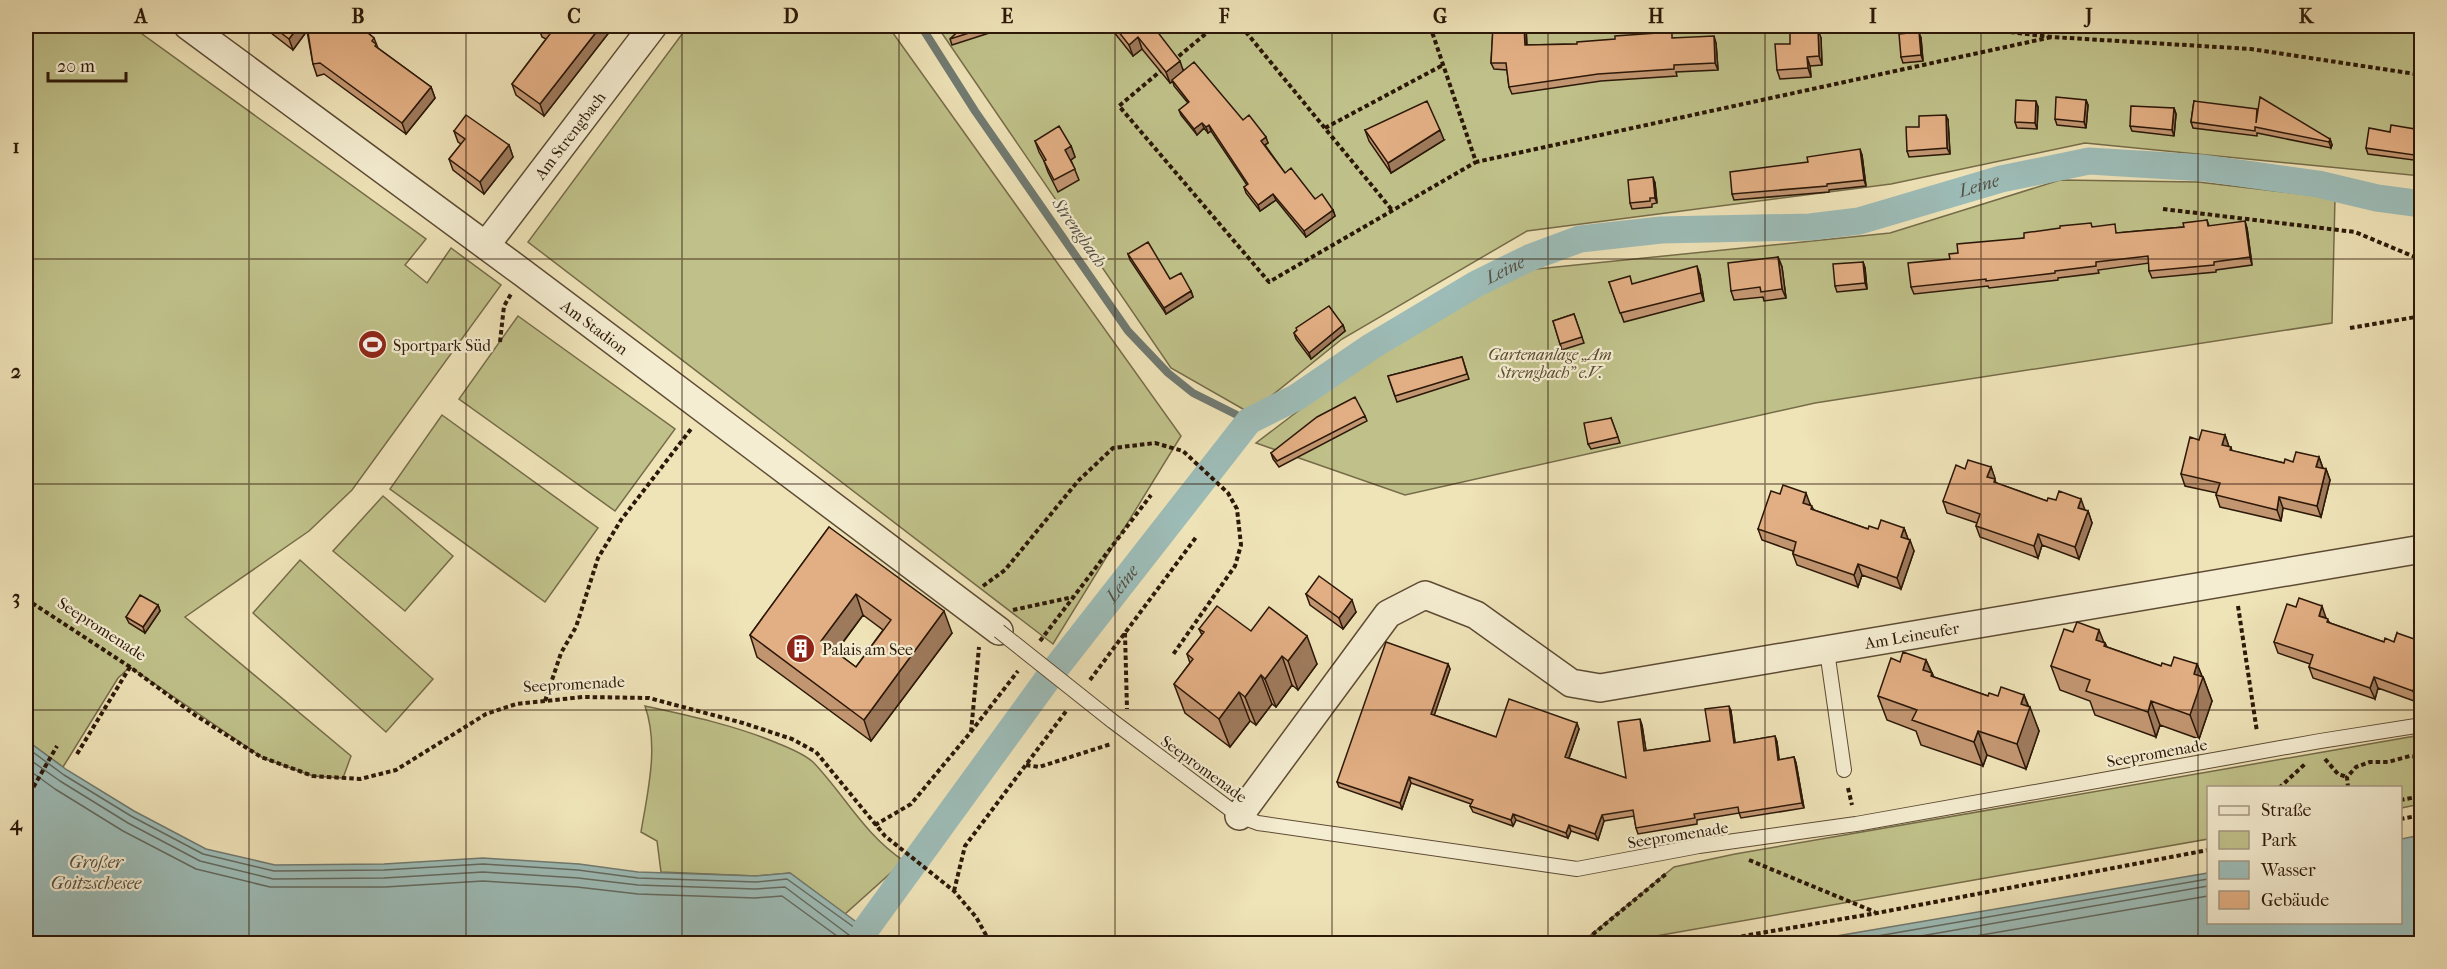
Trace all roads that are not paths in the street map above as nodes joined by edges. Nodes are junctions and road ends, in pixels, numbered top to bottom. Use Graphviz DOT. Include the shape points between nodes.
graph roads {
  1 [pos="188,26"];
  2 [pos="653,26"];
  3 [pos="486,245"];
  4 [pos="2421,549"];
  5 [pos="999,631"];
  6 [pos="1827,651"];
  7 [pos="2421,725"];
  8 [pos="1844,770"];
  9 [pos="1239,816"];
  1 -- 3 [label="street, Am Stadion"];
  2 -- 3 [label="street, Am Strengbach"];
  3 -- 5 [label="street, Am Stadion"];
  4 -- 6 [label="street, Am Leineufer"];
  5 -- 9 [label="lane, Seepromenade, bridge"];
  6 -- 8 [label="lane"];
  6 -- 9 [label="street, Am Leineufer" via="1600,688 1571,683 1476,615 1425,595 1388,614"];
  7 -- 9 [label="lane, Seepromenade" via="1577,869 1258,823"];
}
